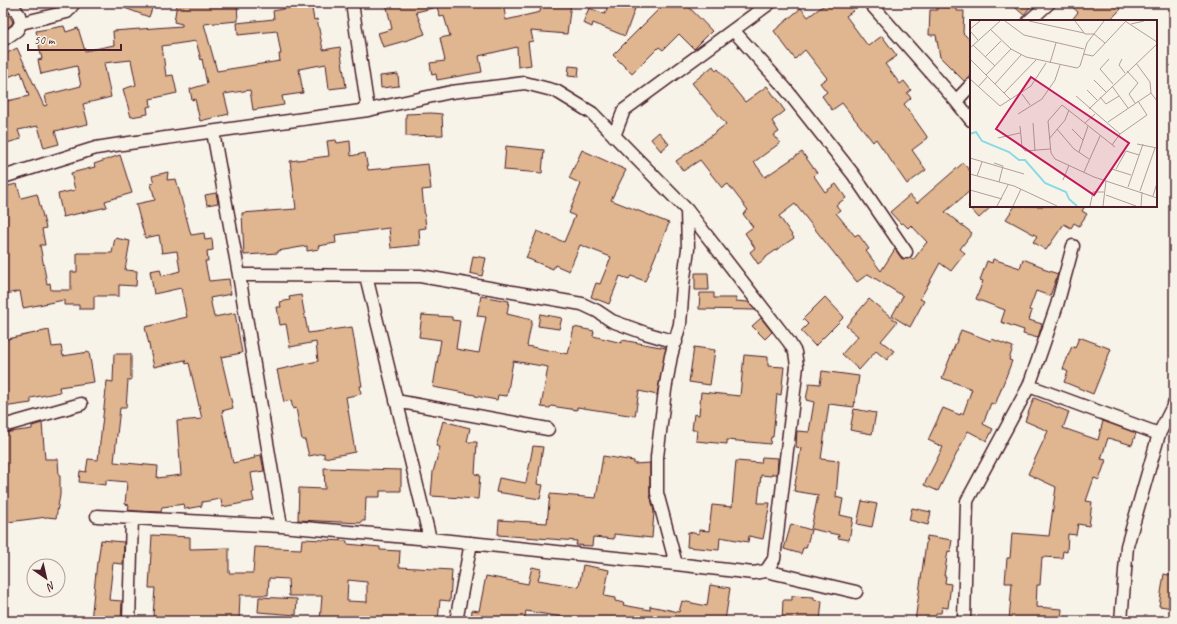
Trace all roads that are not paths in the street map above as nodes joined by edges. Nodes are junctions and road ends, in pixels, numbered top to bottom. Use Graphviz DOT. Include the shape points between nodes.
graph roads {
  1 [pos="11,3"];
  2 [pos="74,3"];
  3 [pos="352,3"];
  4 [pos="770,3"];
  5 [pos="870,3"];
  6 [pos="1050,3"];
  7 [pos="1030,20"];
  8 [pos="21,23"];
  9 [pos="733,30"];
  10 [pos="3,40"];
  11 [pos="970,85"];
  12 [pos="956,101"];
  13 [pos="368,110"];
  14 [pos="970,119"];
  15 [pos="213,132"];
  16 [pos="614,136"];
  17 [pos="3,177"];
  18 [pos="687,210"];
  19 [pos="1074,246"];
  20 [pos="906,252"];
  21 [pos="239,275"];
  22 [pos="366,276"];
  23 [pos="676,342"];
  24 [pos="1029,386"];
  25 [pos="396,401"];
  26 [pos="81,404"];
  27 [pos="1174,404"];
  28 [pos="3,426"];
  29 [pos="548,429"];
  30 [pos="1159,434"];
  31 [pos="97,516"];
  32 [pos="132,518"];
  33 [pos="281,526"];
  34 [pos="430,539"];
  35 [pos="471,543"];
  36 [pos="676,564"];
  37 [pos="766,570"];
  38 [pos="856,592"];
  39 [pos="129,621"];
  40 [pos="456,621"];
  41 [pos="964,621"];
  42 [pos="1121,621"];
  1 -- 8 [label="street"];
  2 -- 8 [label="street" via="67,12"];
  3 -- 13 [label="street"];
  4 -- 9 [label="street"];
  5 -- 12 [label="street"];
  6 -- 7 [label="street"];
  8 -- 10 [label="street" via="17,30"];
  9 -- 16 [label="street" via="624,110"];
  9 -- 20 [label="street" via="785,88 853,174"];
  11 -- 12 [label="street"];
  12 -- 14 [label="street"];
  13 -- 15 [label="street"];
  13 -- 16 [label="street" via="452,92 525,83 556,91 592,113"];
  15 -- 17 [label="street" via="96,148"];
  15 -- 21 [label="street"];
  16 -- 18 [label="street"];
  18 -- 23 [label="street" via="688,249"];
  18 -- 37 [label="street" via="795,352 797,366 774,559"];
  19 -- 24 [label="street"];
  21 -- 22 [label="street"];
  21 -- 33 [label="street"];
  22 -- 23 [label="street" via="420,276 582,304 645,334"];
  22 -- 25 [label="street"];
  23 -- 36 [label="street" via="665,390 657,457 657,493"];
  24 -- 30 [label="street"];
  24 -- 41 [label="street" via="967,501"];
  25 -- 29 [label="street"];
  25 -- 34 [label="street"];
  26 -- 28 [label="street"];
  27 -- 30 [label="street"];
  30 -- 42 [label="street" via="1127,546"];
  31 -- 32 [label="street"];
  32 -- 33 [label="street"];
  32 -- 39 [label="street"];
  33 -- 34 [label="street"];
  34 -- 35 [label="street"];
  35 -- 36 [label="street"];
  35 -- 40 [label="street"];
  36 -- 37 [label="street" via="753,573"];
  37 -- 38 [label="street"];
}
